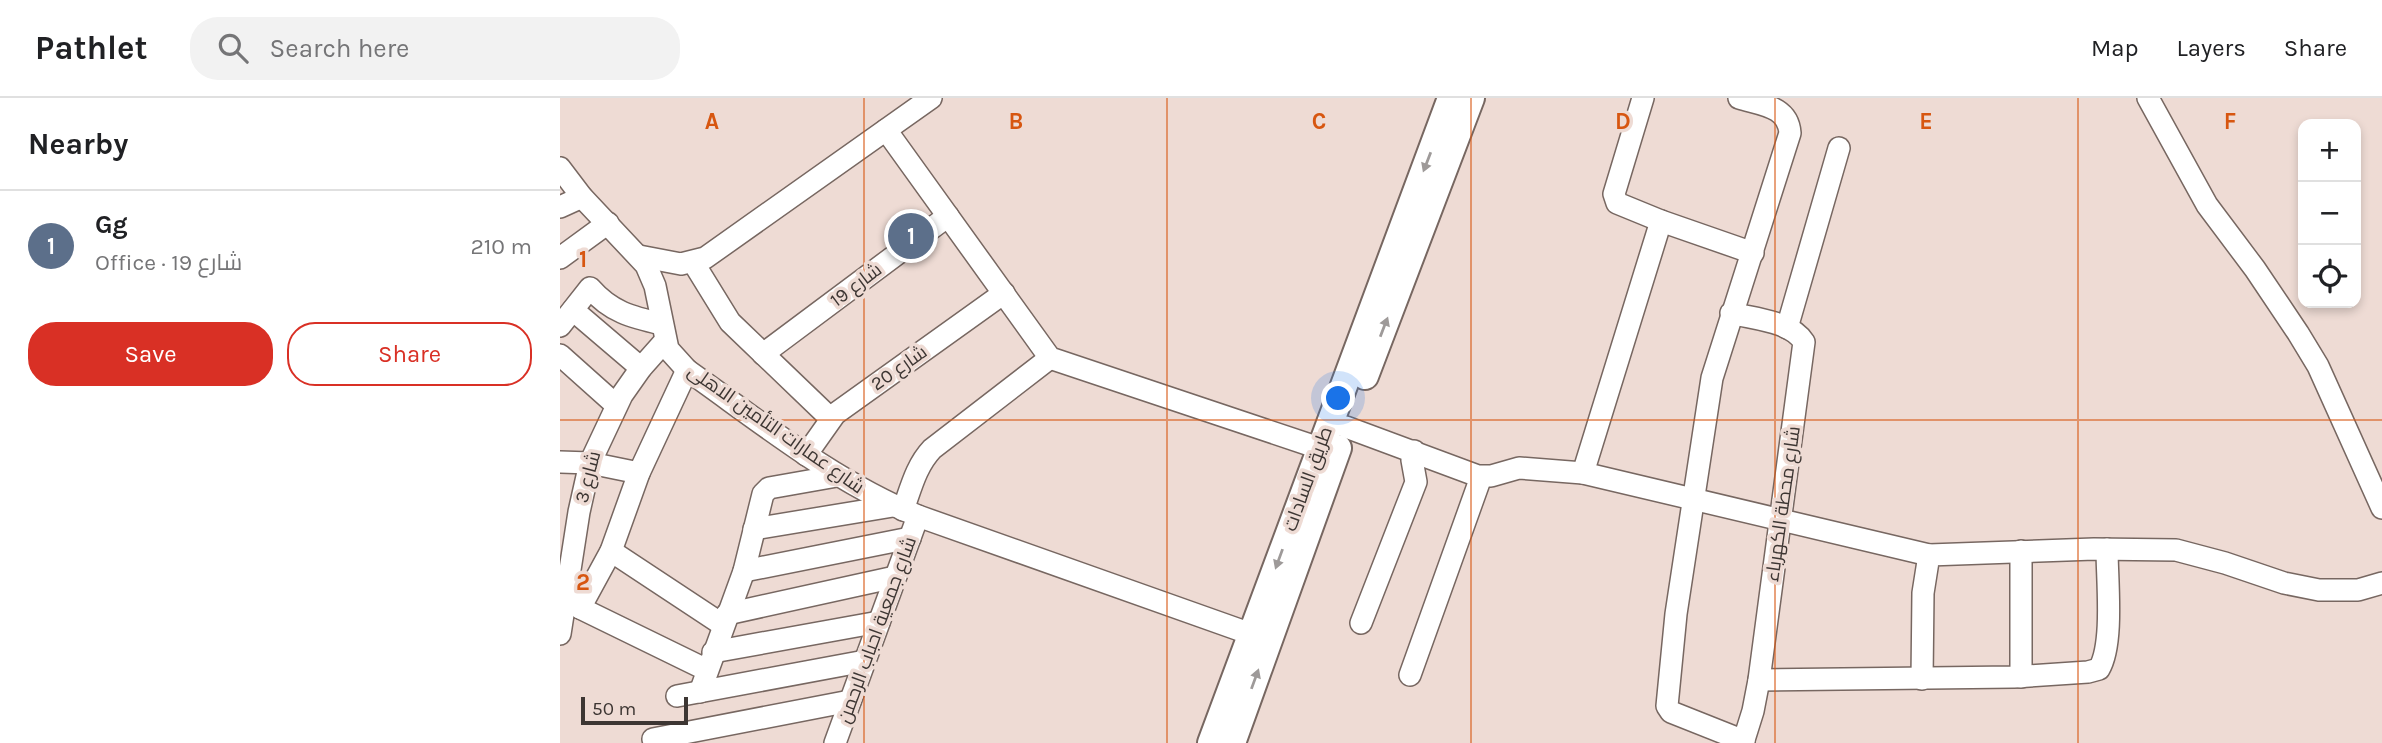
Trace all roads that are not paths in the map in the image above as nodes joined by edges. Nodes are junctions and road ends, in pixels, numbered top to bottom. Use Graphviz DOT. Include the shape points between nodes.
graph roads {
  1 [pos="931,98"];
  2 [pos="1451,98"];
  3 [pos="1471,98"];
  4 [pos="1643,98"];
  5 [pos="1740,98"];
  6 [pos="2148,98"];
  7 [pos="886,130"];
  8 [pos="1839,148"];
  9 [pos="560,168"];
  10 [pos="582,197"];
  11 [pos="560,207"];
  12 [pos="1420,207"];
  13 [pos="948,216"];
  14 [pos="1661,221"];
  15 [pos="608,223"];
  16 [pos="1753,253"];
  17 [pos="639,256"];
  18 [pos="560,258"];
  19 [pos="693,262"];
  20 [pos="1004,293"];
  21 [pos="1731,313"];
  22 [pos="566,318"];
  23 [pos="1787,328"];
  24 [pos="664,332"];
  25 [pos="763,354"];
  26 [pos="560,355"];
  27 [pos="1051,358"];
  28 [pos="641,369"];
  29 [pos="687,370"];
  30 [pos="616,405"];
  31 [pos="830,418"];
  32 [pos="1346,427"];
  33 [pos="1319,448"];
  34 [pos="1414,451"];
  35 [pos="806,455"];
  36 [pos="560,462"];
  37 [pos="590,463"];
  38 [pos="639,473"];
  39 [pos="1583,473"];
  40 [pos="836,475"];
  41 [pos="1481,477"];
  42 [pos="1694,499"];
  43 [pos="2382,508"];
  44 [pos="905,511"];
  45 [pos="1780,519"];
  46 [pos="754,528"];
  47 [pos="910,538"];
  48 [pos="2107,549"];
  49 [pos="611,551"];
  50 [pos="2021,551"];
  51 [pos="1929,555"];
  52 [pos="744,571"];
  53 [pos="895,577"];
  54 [pos="2382,583"];
  55 [pos="573,602"];
  56 [pos="725,619"];
  57 [pos="879,622"];
  58 [pos="1361,623"];
  59 [pos="560,634"];
  60 [pos="1251,634"];
  61 [pos="710,661"];
  62 [pos="865,661"];
  63 [pos="1410,675"];
  64 [pos="2021,677"];
  65 [pos="1922,679"];
  66 [pos="1759,680"];
  67 [pos="700,692"];
  68 [pos="677,696"];
  69 [pos="850,701"];
  70 [pos="653,739"];
  71 [pos="830,742"];
  72 [pos="1743,742"];
  73 [pos="1211,743"];
  74 [pos="1232,743"];
  1 -- 7 [label="street"];
  2 -- 12 [label="main road, طريق السادات, one-way"];
  3 -- 12 [label="main road, طريق السادات"];
  4 -- 14 [label="street" via="1614,194 1617,203"];
  5 -- 16 [label="street" via="1785,115 1790,133"];
  6 -- 43 [label="street" via="2207,205 2318,366"];
  7 -- 13 [label="street"];
  7 -- 19 [label="street" via="715,252"];
  8 -- 23 [label="street"];
  9 -- 10 [label="street, شارع عمارات التأمين الاهلى"];
  10 -- 11 [label="street"];
  10 -- 15 [label="street, شارع عمارات التأمين الاهلى"];
  32 -- 12 [label="main road, طريق السادات, one-way"];
  12 -- 33 [label="main road, طريق السادات"];
  13 -- 20 [label="street"];
  13 -- 25 [label="street, شارع 19"];
  14 -- 16 [label="street"];
  14 -- 39 [label="street"];
  15 -- 17 [label="street, شارع عمارات التأمين الاهلى"];
  15 -- 18 [label="street"];
  16 -- 21 [label="street"];
  17 -- 19 [label="street"];
  17 -- 24 [label="street, شارع عمارات التأمين الاهلى" via="652,277"];
  19 -- 25 [label="street" via="730,322"];
  20 -- 27 [label="street"];
  20 -- 31 [label="street, شارع 20"];
  21 -- 23 [label="street"];
  21 -- 42 [label="street" via="1712,378"];
  22 -- 24 [label="street" via="590,288 604,304"];
  22 -- 28 [label="street"];
  23 -- 45 [label="street, شارع محطة الكهرباء" via="1804,342"];
  24 -- 28 [label="street, شارع 3"];
  24 -- 29 [label="street, شارع عمارات التأمين الاهلى" via="672,355"];
  25 -- 31 [label="street"];
  26 -- 30 [label="street"];
  27 -- 33 [label="street"];
  27 -- 44 [label="street, شارع جمعية احباب الرحمن" via="932,449 917,470"];
  28 -- 30 [label="street, شارع 3"];
  29 -- 35 [label="street, شارع عمارات التأمين الاهلى"];
  29 -- 38 [label="street"];
  30 -- 37 [label="street, شارع 3"];
  31 -- 35 [label="street, شارع 20"];
  32 -- 34 [label="street"];
  74 -- 32 [label="main road, طريق السادات, one-way"];
  33 -- 60 [label="main road, طريق السادات, one-way"];
  34 -- 41 [label="street"];
  34 -- 58 [label="street" via="1417,481"];
  35 -- 40 [label="street, شارع عمارات التأمين الاهلى"];
  36 -- 37 [label="street"];
  37 -- 38 [label="street"];
  37 -- 55 [label="street, شارع 3" via="579,512"];
  38 -- 49 [label="street"];
  39 -- 41 [label="street" via="1519,468"];
  39 -- 42 [label="street"];
  40 -- 44 [label="street, شارع عمارات التأمين الاهلى"];
  40 -- 46 [label="street" via="769,488 763,494"];
  41 -- 63 [label="street"];
  42 -- 45 [label="street"];
  42 -- 72 [label="street" via="1667,706 1682,718"];
  44 -- 46 [label="street"];
  44 -- 47 [label="street, شارع جمعية احباب الرحمن"];
  44 -- 60 [label="street, شارع عمارات التأمين الاهلى"];
  45 -- 51 [label="street"];
  45 -- 66 [label="street, شارع محطة الكهرباء"];
  46 -- 52 [label="street"];
  47 -- 52 [label="street"];
  47 -- 53 [label="street, شارع جمعية احباب الرحمن"];
  48 -- 50 [label="street"];
  48 -- 54 [label="street" via="2176,550 2319,590 2358,590"];
  48 -- 64 [label="street" via="2108,629 2099,669"];
  49 -- 55 [label="street"];
  49 -- 56 [label="street"];
  50 -- 51 [label="street"];
  50 -- 64 [label="street"];
  51 -- 65 [label="street" via="1923,593"];
  52 -- 56 [label="street"];
  53 -- 56 [label="street"];
  53 -- 57 [label="street, شارع جمعية احباب الرحمن"];
  55 -- 59 [label="street, شارع 3"];
  55 -- 61 [label="street"];
  56 -- 61 [label="street"];
  57 -- 61 [label="street"];
  57 -- 62 [label="street, شارع جمعية احباب الرحمن"];
  60 -- 73 [label="main road, طريق السادات"];
  61 -- 67 [label="street"];
  62 -- 67 [label="street"];
  62 -- 69 [label="street, شارع جمعية احباب الرحمن"];
  64 -- 65 [label="street"];
  65 -- 66 [label="street"];
  66 -- 72 [label="street, شارع محطة الكهرباء"];
  67 -- 68 [label="street"];
  69 -- 70 [label="street"];
  69 -- 71 [label="street, شارع جمعية احباب الرحمن"];
}
